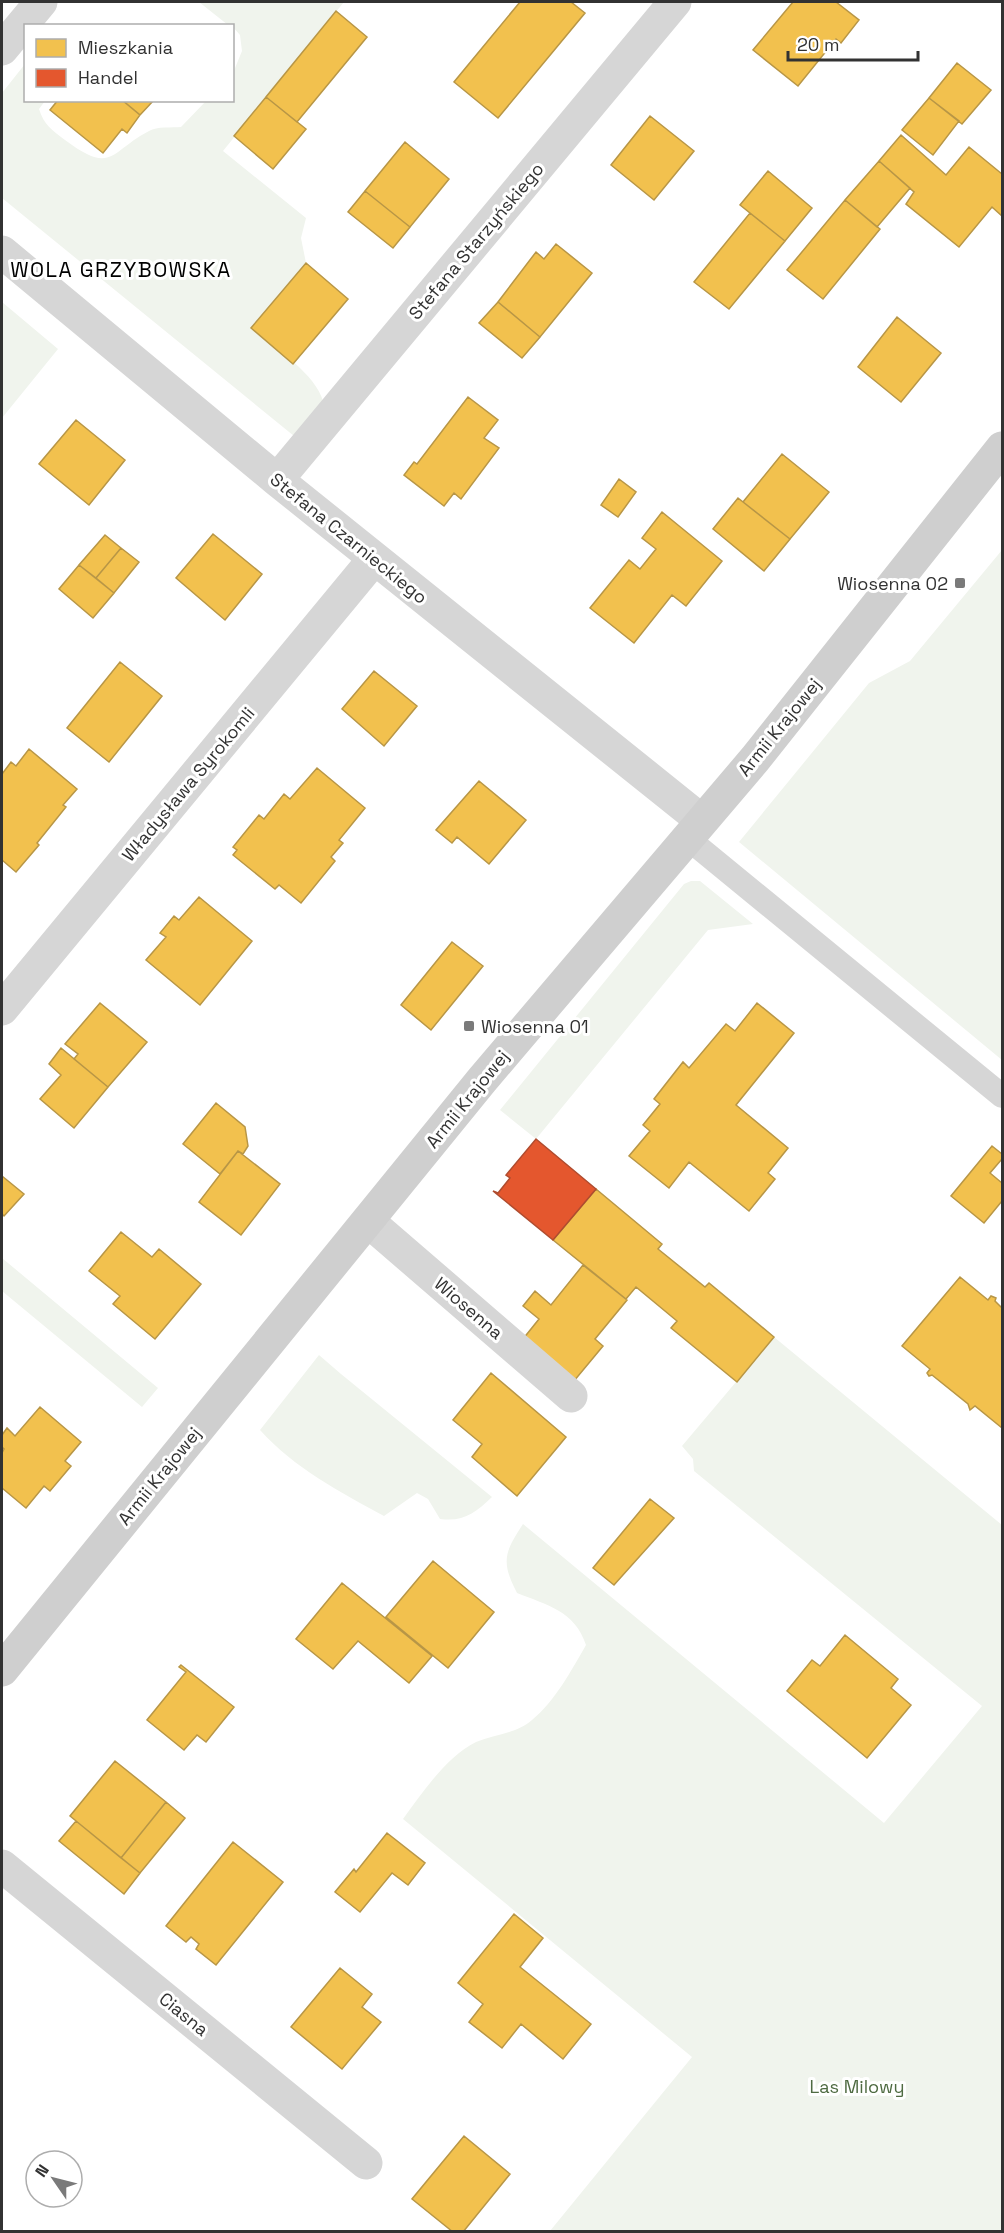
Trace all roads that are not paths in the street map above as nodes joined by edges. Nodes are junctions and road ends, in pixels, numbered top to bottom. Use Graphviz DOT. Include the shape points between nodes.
graph roads {
  1 [pos="41,2"];
  2 [pos="675,2"];
  3 [pos="2,50"];
  4 [pos="2,252"];
  5 [pos="1002,448"];
  6 [pos="278,480"];
  7 [pos="374,559"];
  8 [pos="693,829"];
  9 [pos="2,1009"];
  10 [pos="1002,1096"];
  11 [pos="368,1221"];
  12 [pos="571,1396"];
  13 [pos="2,1670"];
  14 [pos="2,1866"];
  15 [pos="366,2163"];
  1 -- 3 [label="street"];
  2 -- 6 [label="street, Stefana Starzyńskiego"];
  4 -- 6 [label="street, Stefana Czarnieckiego"];
  5 -- 8 [label="street, Armii Krajowej" via="755,759"];
  6 -- 7 [label="street, Stefana Czarnieckiego"];
  7 -- 8 [label="street, Stefana Czarnieckiego"];
  7 -- 9 [label="street, Władysława Syrokomli"];
  8 -- 10 [label="lane"];
  8 -- 11 [label="street, Armii Krajowej"];
  11 -- 12 [label="street, Wiosenna"];
  11 -- 13 [label="street, Armii Krajowej"];
  14 -- 15 [label="street, Ciasna"];
}
